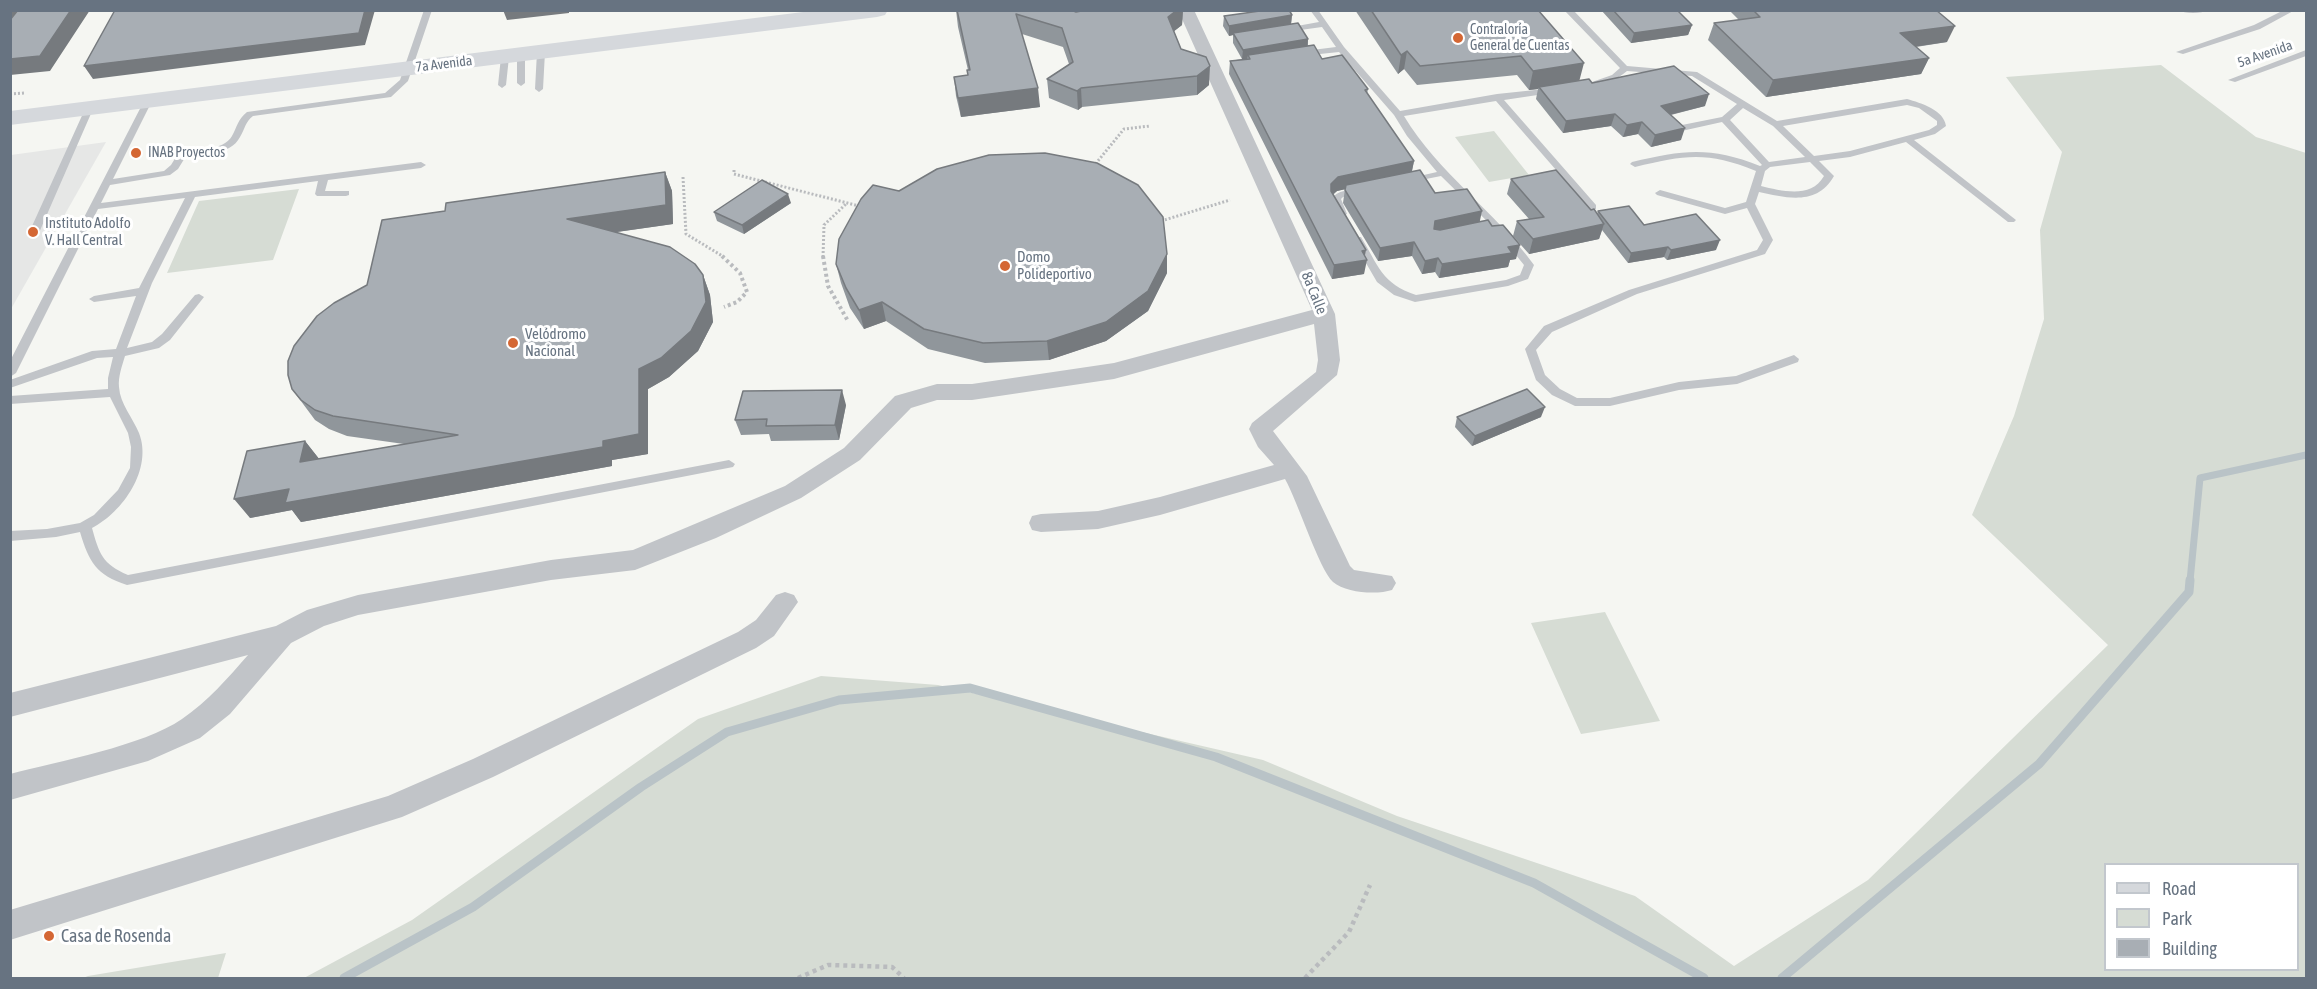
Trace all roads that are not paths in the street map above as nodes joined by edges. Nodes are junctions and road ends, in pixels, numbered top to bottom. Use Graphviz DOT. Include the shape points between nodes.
graph roads {
  1 [pos="428,10"];
  2 [pos="877,10"];
  3 [pos="1186,10"];
  4 [pos="1314,10"];
  5 [pos="1568,10"];
  6 [pos="2182,10"];
  7 [pos="2204,10"];
  8 [pos="2291,10"];
  9 [pos="1324,24"];
  10 [pos="1278,32"];
  11 [pos="1341,49"];
  12 [pos="2180,52"];
  13 [pos="2307,53"];
  14 [pos="523,55"];
  15 [pos="1298,55"];
  16 [pos="2295,57"];
  17 [pos="2307,64"];
  18 [pos="1625,68"];
  19 [pos="407,69"];
  20 [pos="2232,80"];
  21 [pos="521,83"];
  22 [pos="502,85"];
  23 [pos="1585,85"];
  24 [pos="1563,88"];
  25 [pos="539,89"];
  26 [pos="1497,97"];
  27 [pos="148,101"];
  28 [pos="1741,105"];
  29 [pos="89,108"];
  30 [pos="1398,114"];
  31 [pos="10,118"];
  32 [pos="1725,119"];
  33 [pos="1776,124"];
  34 [pos="1677,129"];
  35 [pos="1908,139"];
  36 [pos="1814,158"];
  37 [pos="1635,164"];
  38 [pos="421,165"];
  39 [pos="1764,167"];
  40 [pos="1443,173"];
  41 [pos="324,177"];
  42 [pos="107,183"];
  43 [pos="1398,183"];
  44 [pos="1756,188"];
  45 [pos="1366,189"];
  46 [pos="346,193"];
  47 [pos="1660,193"];
  48 [pos="192,194"];
  49 [pos="1750,204"];
  50 [pos="94,207"];
  51 [pos="1593,207"];
  52 [pos="2011,220"];
  53 [pos="33,235"];
  54 [pos="144,291"];
  55 [pos="199,297"];
  56 [pos="94,299"];
  57 [pos="1324,314"];
  58 [pos="120,353"];
  59 [pos="1794,358"];
  60 [pos="10,373"];
  61 [pos="10,384"];
  62 [pos="114,393"];
  63 [pos="10,400"];
  64 [pos="729,464"];
  65 [pos="1290,469"];
  66 [pos="1041,523"];
  67 [pos="85,527"];
  68 [pos="10,536"];
  69 [pos="1383,583"];
  70 [pos="785,602"];
  71 [pos="282,635"];
  72 [pos="10,705"];
  73 [pos="10,787"];
  74 [pos="10,925"];
  1 -- 19 [label="lane"];
  2 -- 14 [label="main road, 7a Avenida"];
  3 -- 57 [label="street, 8a Calle"];
  4 -- 9 [label="lane"];
  5 -- 18 [label="lane"];
  6 -- 7 [label="lane"];
  8 -- 12 [label="lane" via="2257,27"];
  9 -- 10 [label="lane"];
  9 -- 11 [label="lane"];
  11 -- 15 [label="lane"];
  11 -- 30 [label="lane"];
  13 -- 16 [label="lane, 5a Avenida"];
  14 -- 19 [label="main road, 7a Avenida"];
  14 -- 21 [label="lane"];
  14 -- 22 [label="lane"];
  14 -- 25 [label="lane"];
  16 -- 17 [label="lane"];
  16 -- 20 [label="lane, 5a Avenida"];
  18 -- 23 [label="lane" via="1615,77"];
  18 -- 28 [label="lane" via="1694,74"];
  19 -- 27 [label="main road, 7a Avenida"];
  19 -- 42 [label="lane" via="404,81 388,95 250,114 241,119 234,141 227,146 182,154 167,173"];
  24 -- 26 [label="lane"];
  26 -- 30 [label="lane"];
  26 -- 51 [label="lane"];
  27 -- 29 [label="main road, 7a Avenida"];
  27 -- 42 [label="lane"];
  28 -- 32 [label="lane"];
  28 -- 33 [label="lane"];
  29 -- 31 [label="main road, 7a Avenida"];
  29 -- 53 [label="lane"];
  30 -- 40 [label="lane"];
  32 -- 34 [label="lane"];
  32 -- 39 [label="lane"];
  33 -- 35 [label="lane" via="1907,102 1922,106 1941,120 1942,126"];
  33 -- 36 [label="lane"];
  35 -- 36 [label="lane" via="1850,154"];
  35 -- 52 [label="lane"];
  36 -- 39 [label="lane"];
  36 -- 44 [label="lane" via="1829,176 1826,185 1815,192 1787,195"];
  37 -- 39 [label="lane" via="1707,152"];
  38 -- 41 [label="lane"];
  39 -- 44 [label="lane"];
  40 -- 43 [label="lane"];
  40 -- 45 [label="lane" via="1529,265 1524,277 1415,300 1398,293 1381,280 1336,199"];
  41 -- 46 [label="lane" via="320,194"];
  41 -- 48 [label="lane"];
  42 -- 50 [label="lane"];
  44 -- 49 [label="lane"];
  47 -- 49 [label="lane" via="1725,211"];
  48 -- 50 [label="lane"];
  48 -- 54 [label="lane"];
  49 -- 59 [label="lane" via="1768,240 1761,252 1634,292 1548,329 1530,350 1540,377 1575,402 1610,402 1679,386 1737,380"];
  50 -- 60 [label="lane"];
  54 -- 56 [label="lane"];
  54 -- 58 [label="lane"];
  55 -- 58 [label="lane" via="155,345"];
  57 -- 65 [label="street, 8a Calle" via="1329,360 1326,375 1260,429 1266,444"];
  57 -- 71 [label="street" via="1114,371 972,392 937,392 903,402 852,454 793,492 635,560 551,570 358,605 316,618"];
  58 -- 61 [label="lane" via="96,354"];
  58 -- 62 [label="lane"];
  62 -- 63 [label="lane"];
  62 -- 67 [label="lane" via="136,440 137,467 128,487"];
  64 -- 67 [label="lane" via="127,580 106,573 96,562"];
  65 -- 66 [label="street" via="1098,520"];
  65 -- 69 [label="street, 8a Calle" via="1340,573 1348,579"];
  67 -- 68 [label="lane"];
  70 -- 74 [label="street" via="765,628 747,640 392,808"];
  71 -- 72 [label="street"];
  71 -- 73 [label="street" via="220,706 190,729 148,749"];
}
